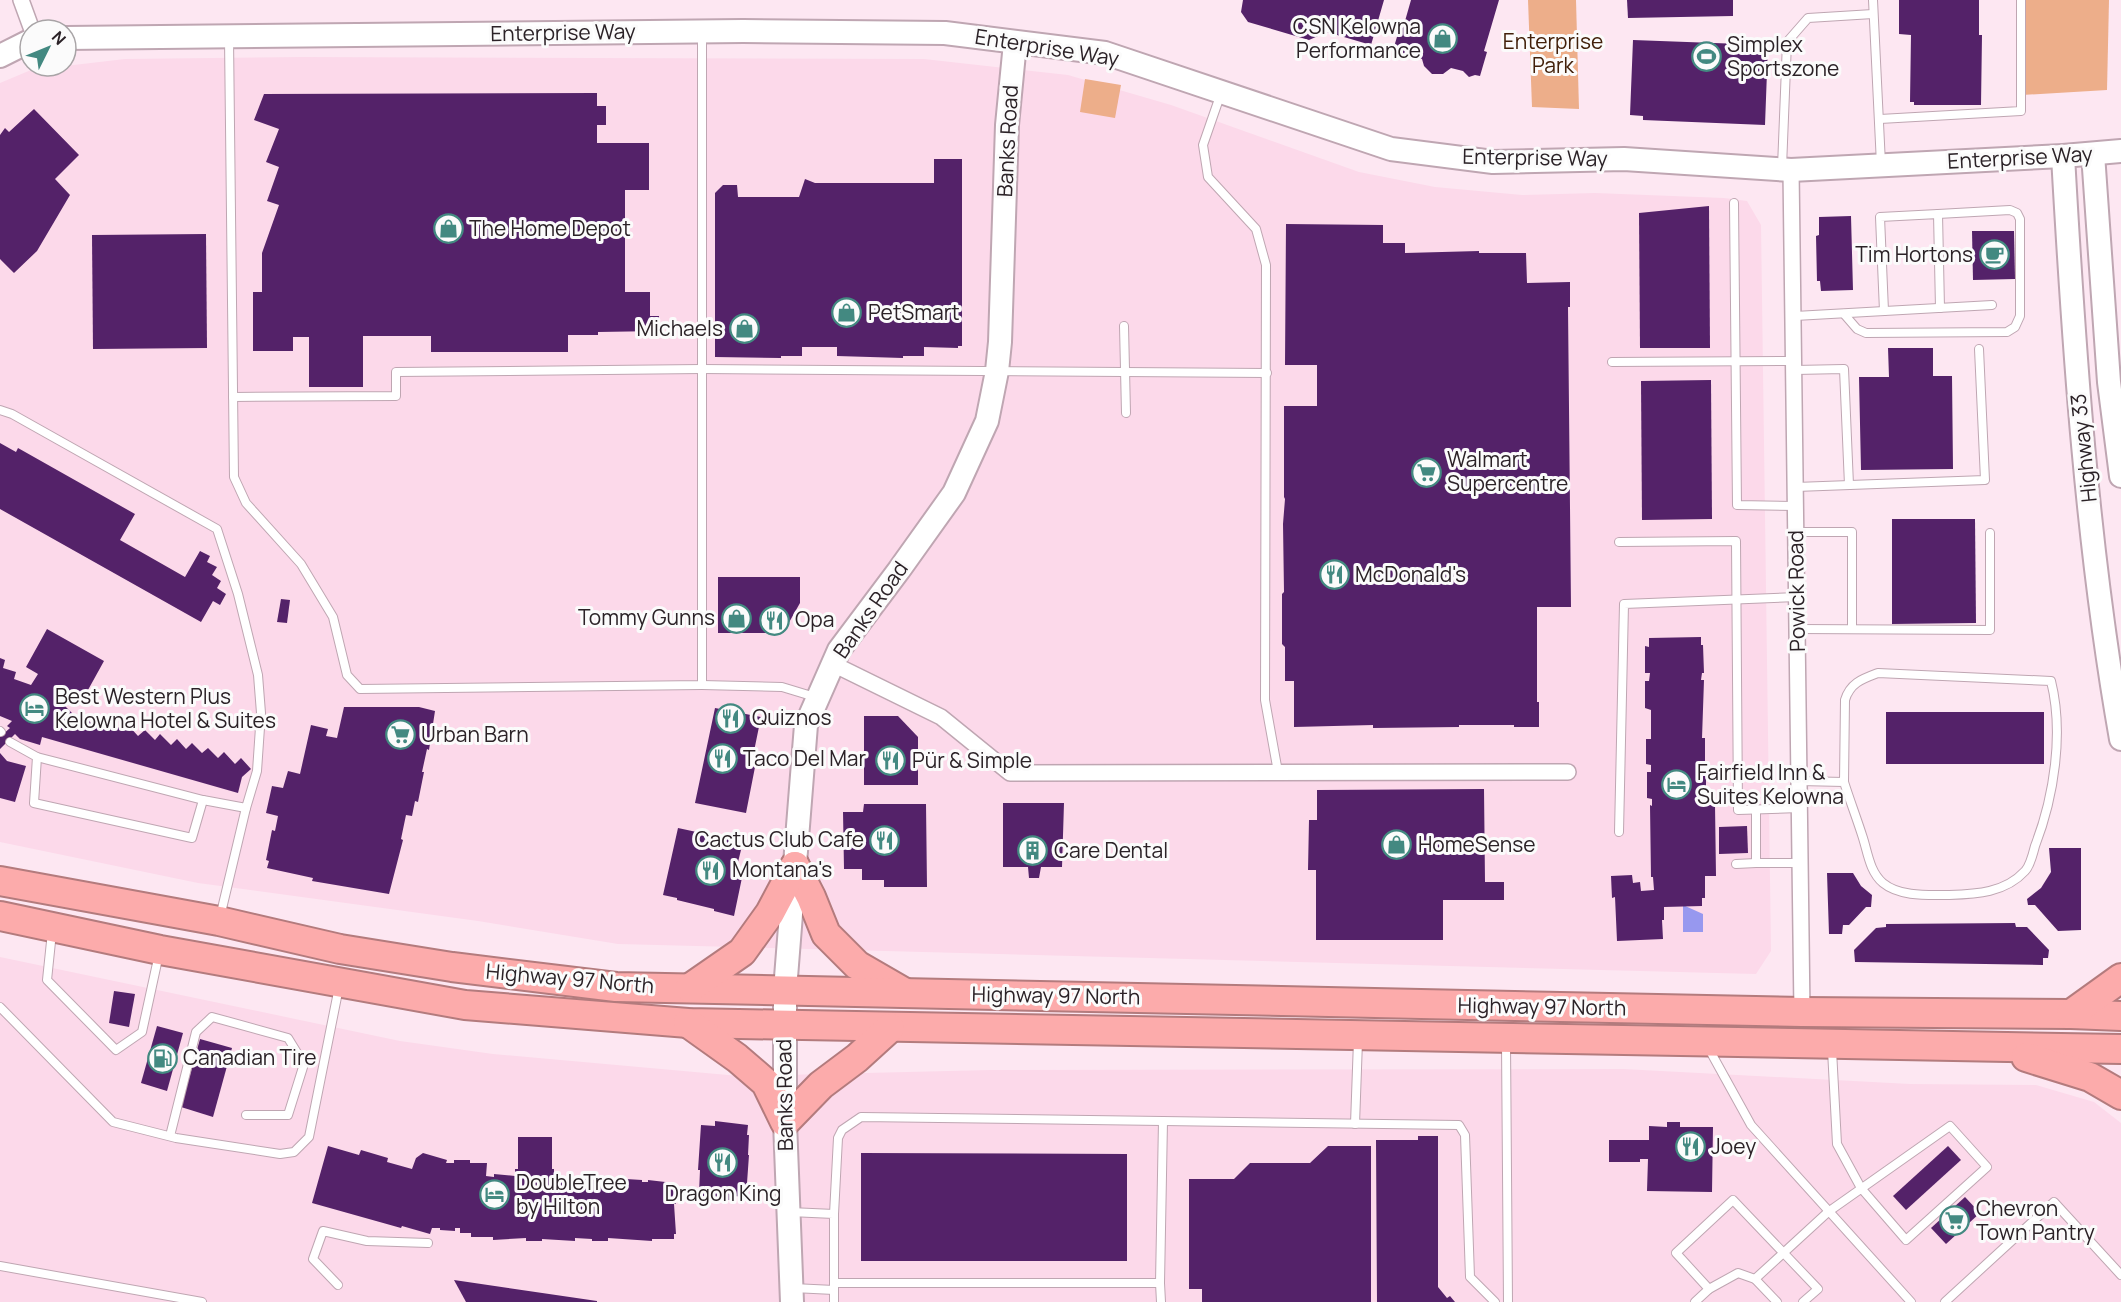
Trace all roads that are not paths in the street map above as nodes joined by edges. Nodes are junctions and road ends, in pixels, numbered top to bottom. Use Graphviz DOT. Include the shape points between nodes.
graph roads {
  1 [pos="21,0"];
  2 [pos="1873,0"];
  3 [pos="2021,0"];
  4 [pos="1874,14"];
  5 [pos="28,18"];
  6 [pos="702,32"];
  7 [pos="229,36"];
  8 [pos="78,38"];
  9 [pos="1015,43"];
  10 [pos="18,46"];
  11 [pos="0,56"];
  12 [pos="1222,91"];
  13 [pos="1880,119"];
  14 [pos="2121,151"];
  15 [pos="2093,154"];
  16 [pos="2063,156"];
  17 [pos="1881,166"];
  18 [pos="1786,170"];
  19 [pos="1734,203"];
  20 [pos="1938,214"];
  21 [pos="1992,305"];
  22 [pos="1940,308"];
  23 [pos="1884,311"];
  24 [pos="1844,314"];
  25 [pos="1794,316"];
  26 [pos="1124,326"];
  27 [pos="1979,349"];
  28 [pos="1612,362"];
  29 [pos="1736,362"];
  30 [pos="1795,365"];
  31 [pos="702,369"];
  32 [pos="997,371"];
  33 [pos="1125,372"];
  34 [pos="1267,373"];
  35 [pos="233,397"];
  36 [pos="0,410"];
  37 [pos="1126,413"];
  38 [pos="2121,476"];
  39 [pos="1849,485"];
  40 [pos="1796,487"];
  41 [pos="1797,506"];
  42 [pos="1797,532"];
  43 [pos="1990,533"];
  44 [pos="1619,542"];
  45 [pos="1797,597"];
  46 [pos="1737,599"];
  47 [pos="1798,629"];
  48 [pos="1852,629"];
  49 [pos="833,664"];
  50 [pos="702,685"];
  51 [pos="818,698"];
  52 [pos="2121,739"];
  53 [pos="10,742"];
  54 [pos="36,757"];
  55 [pos="1278,772"];
  56 [pos="1568,772"];
  57 [pos="1799,781"];
  58 [pos="1844,782"];
  59 [pos="203,800"];
  60 [pos="246,808"];
  61 [pos="1800,808"];
  62 [pos="1756,809"];
  63 [pos="1619,832"];
  64 [pos="1756,863"];
  65 [pos="1800,863"];
  66 [pos="1736,864"];
  67 [pos="795,866"];
  68 [pos="0,881"];
  69 [pos="0,916"];
  70 [pos="219,921"];
  71 [pos="52,927"];
  72 [pos="160,950"];
  73 [pos="2121,978"];
  74 [pos="340,982"];
  75 [pos="690,988"];
  76 [pos="785,990"];
  77 [pos="906,993"];
  78 [pos="0,1007"];
  79 [pos="1802,1012"];
  80 [pos="2071,1014"];
  81 [pos="2121,1016"];
  82 [pos="688,1023"];
  83 [pos="784,1025"];
  84 [pos="890,1028"];
  85 [pos="1359,1036"];
  86 [pos="1506,1039"];
  87 [pos="1705,1042"];
  88 [pos="1759,1043"];
  89 [pos="1832,1044"];
  90 [pos="1995,1048"];
  91 [pos="2121,1050"];
  92 [pos="2121,1095"];
  93 [pos="246,1115"];
  94 [pos="1162,1121"];
  95 [pos="784,1122"];
  96 [pos="1355,1124"];
  97 [pos="170,1136"];
  98 [pos="1861,1188"];
  99 [pos="788,1212"];
  100 [pos="1828,1212"];
  101 [pos="834,1214"];
  102 [pos="428,1243"];
  103 [pos="1784,1252"];
  104 [pos="0,1266"];
  105 [pos="2121,1275"];
  106 [pos="1755,1279"];
  107 [pos="1160,1283"];
  108 [pos="338,1285"];
  109 [pos="834,1287"];
  110 [pos="1709,1289"];
  111 [pos="791,1295"];
  112 [pos="201,1302"];
  113 [pos="834,1302"];
  114 [pos="1161,1302"];
  115 [pos="1495,1302"];
  116 [pos="1508,1302"];
  117 [pos="1695,1302"];
  118 [pos="1776,1302"];
  119 [pos="1803,1302"];
  120 [pos="1911,1302"];
  121 [pos="1945,1302"];
  1 -- 5 [label="street"];
  2 -- 4 [label="lane"];
  3 -- 13 [label="lane" via="2021,111"];
  4 -- 13 [label="lane"];
  4 -- 18 [label="lane" via="1809,18 1786,42"];
  6 -- 7 [label="street, Enterprise Way"];
  6 -- 9 [label="street, Enterprise Way" via="945,33"];
  6 -- 31 [label="lane"];
  7 -- 8 [label="street, Enterprise Way"];
  7 -- 35 [label="lane"];
  9 -- 12 [label="street, Enterprise Way" via="1105,53"];
  9 -- 32 [label="street, Banks Road" via="1007,124"];
  10 -- 11 [label="street"];
  12 -- 18 [label="street, Enterprise Way" via="1391,149 1493,162 1624,159"];
  12 -- 34 [label="lane" via="1203,145 1208,177 1256,229 1266,265"];
  13 -- 17 [label="lane"];
  14 -- 15 [label="street, Enterprise Way"];
  15 -- 16 [label="street, Enterprise Way"];
  15 -- 38 [label="street, Highway 33" via="2109,382"];
  16 -- 17 [label="street, Enterprise Way"];
  16 -- 52 [label="street, Highway 33" via="2077,370 2095,549"];
  17 -- 18 [label="street, Enterprise Way"];
  18 -- 25 [label="street, Powick Road"];
  19 -- 29 [label="lane"];
  20 -- 22 [label="lane"];
  20 -- 23 [label="lane" via="1880,217"];
  20 -- 24 [label="lane" via="2010,210 2017,213 2020,316 2015,327 2007,332 1866,333"];
  21 -- 22 [label="lane"];
  22 -- 23 [label="lane"];
  23 -- 24 [label="lane"];
  24 -- 25 [label="lane"];
  25 -- 30 [label="street, Powick Road"];
  26 -- 33 [label="lane"];
  27 -- 39 [label="lane" via="1985,480"];
  28 -- 29 [label="lane"];
  29 -- 30 [label="lane"];
  29 -- 41 [label="lane" via="1737,505"];
  30 -- 39 [label="lane" via="1844,369"];
  30 -- 40 [label="street, Powick Road"];
  31 -- 32 [label="lane"];
  31 -- 35 [label="lane" via="396,372 396,396"];
  31 -- 50 [label="lane"];
  32 -- 33 [label="lane"];
  32 -- 49 [label="street, Banks Road" via="987,421 954,493 838,650"];
  33 -- 34 [label="lane"];
  33 -- 37 [label="lane"];
  34 -- 55 [label="lane" via="1265,700"];
  35 -- 50 [label="lane" via="234,477 246,504 301,564 333,617 347,675 360,689"];
  36 -- 60 [label="lane" via="217,529 258,675 261,713 257,771"];
  39 -- 40 [label="lane"];
  40 -- 41 [label="street, Powick Road"];
  41 -- 42 [label="street, Powick Road"];
  42 -- 45 [label="street, Powick Road"];
  42 -- 48 [label="lane" via="1852,532"];
  43 -- 48 [label="lane" via="1990,630"];
  44 -- 46 [label="lane" via="1736,541"];
  45 -- 46 [label="lane"];
  45 -- 47 [label="street, Powick Road"];
  46 -- 62 [label="lane" via="1738,810"];
  46 -- 63 [label="lane" via="1624,604"];
  47 -- 48 [label="lane"];
  47 -- 57 [label="street, Powick Road"];
  49 -- 51 [label="street, Banks Road"];
  49 -- 55 [label="street" via="941,717 1010,773"];
  50 -- 51 [label="lane" via="782,687"];
  51 -- 67 [label="street, Banks Road" via="806,725"];
  53 -- 54 [label="lane"];
  54 -- 59 [label="lane"];
  54 -- 59 [label="lane" via="34,803 192,838"];
  55 -- 56 [label="street"];
  57 -- 58 [label="lane"];
  57 -- 61 [label="street, Powick Road"];
  58 -- 58 [label="lane" via="1845,700 1848,688 1863,679 1878,674 2051,681 2056,703 2055,766 2048,813 2026,871 2003,887 1977,894 1932,895 1897,891 1882,882 1869,863"];
  59 -- 60 [label="lane"];
  60 -- 70 [label="lane"];
  61 -- 62 [label="lane"];
  61 -- 65 [label="street, Powick Road"];
  62 -- 64 [label="lane"];
  64 -- 65 [label="lane"];
  64 -- 66 [label="lane"];
  65 -- 79 [label="street, Powick Road"];
  67 -- 75 [label="highway" via="770,913 742,952"];
  67 -- 76 [label="street, Banks Road"];
  67 -- 77 [label="highway" via="826,934 857,965"];
  68 -- 70 [label="highway, Highway 97 North"];
  69 -- 71 [label="highway, Highway 97 North"];
  70 -- 75 [label="highway, Highway 97 North" via="340,949 452,967 616,987"];
  71 -- 72 [label="highway, Highway 97 North"];
  71 -- 72 [label="lane" via="47,980 116,1050 142,1032"];
  72 -- 74 [label="highway, Highway 97 North"];
  73 -- 80 [label="highway"];
  74 -- 82 [label="highway, Highway 97 North" via="465,1005"];
  74 -- 97 [label="lane" via="309,1137 294,1152 238,1149"];
  75 -- 76 [label="highway, Highway 97 North"];
  76 -- 77 [label="highway, Highway 97 North"];
  76 -- 83 [label="street, Banks Road"];
  77 -- 79 [label="highway, Highway 97 North"];
  78 -- 97 [label="lane" via="113,1122"];
  79 -- 80 [label="highway, Highway 97 North"];
  79 -- 88 [label="highway"];
  80 -- 81 [label="highway, Highway 97 North"];
  82 -- 83 [label="highway, Highway 97 North"];
  82 -- 95 [label="highway" via="766,1083"];
  83 -- 84 [label="highway, Highway 97 North"];
  83 -- 95 [label="street, Banks Road"];
  84 -- 85 [label="highway, Highway 97 North"];
  84 -- 95 [label="highway" via="821,1085"];
  85 -- 86 [label="highway, Highway 97 North"];
  85 -- 96 [label="lane"];
  86 -- 87 [label="highway, Highway 97 North"];
  86 -- 116 [label="lane"];
  87 -- 88 [label="highway, Highway 97 North"];
  87 -- 100 [label="lane" via="1751,1125"];
  88 -- 89 [label="highway, Highway 97 North"];
  89 -- 90 [label="highway, Highway 97 North"];
  89 -- 98 [label="lane" via="1837,1144"];
  90 -- 91 [label="highway, Highway 97 North"];
  90 -- 92 [label="highway" via="2090,1077"];
  93 -- 97 [label="lane" via="288,1115 304,1064 288,1038 212,1017 196,1032"];
  94 -- 96 [label="lane"];
  94 -- 101 [label="lane" via="861,1117 842,1130 838,1138"];
  94 -- 107 [label="lane"];
  95 -- 99 [label="street, Banks Road"];
  96 -- 115 [label="lane" via="1459,1125 1465,1135 1470,1277"];
  98 -- 98 [label="lane" via="1906,1240 1987,1167 1950,1126"];
  98 -- 100 [label="lane"];
  99 -- 101 [label="lane"];
  99 -- 111 [label="street, Banks Road"];
  100 -- 103 [label="lane"];
  100 -- 120 [label="lane"];
  101 -- 109 [label="lane"];
  102 -- 108 [label="lane" via="367,1241 323,1231 313,1260"];
  103 -- 106 [label="lane"];
  103 -- 110 [label="lane" via="1733,1200 1676,1253"];
  103 -- 119 [label="lane" via="1818,1289"];
  104 -- 112 [label="lane"];
  105 -- 121 [label="lane" via="2054,1202"];
  106 -- 110 [label="lane" via="1738,1273"];
  106 -- 118 [label="lane"];
  107 -- 109 [label="lane"];
  107 -- 114 [label="lane"];
  109 -- 111 [label="lane"];
  109 -- 113 [label="lane"];
  110 -- 117 [label="lane"];
}
